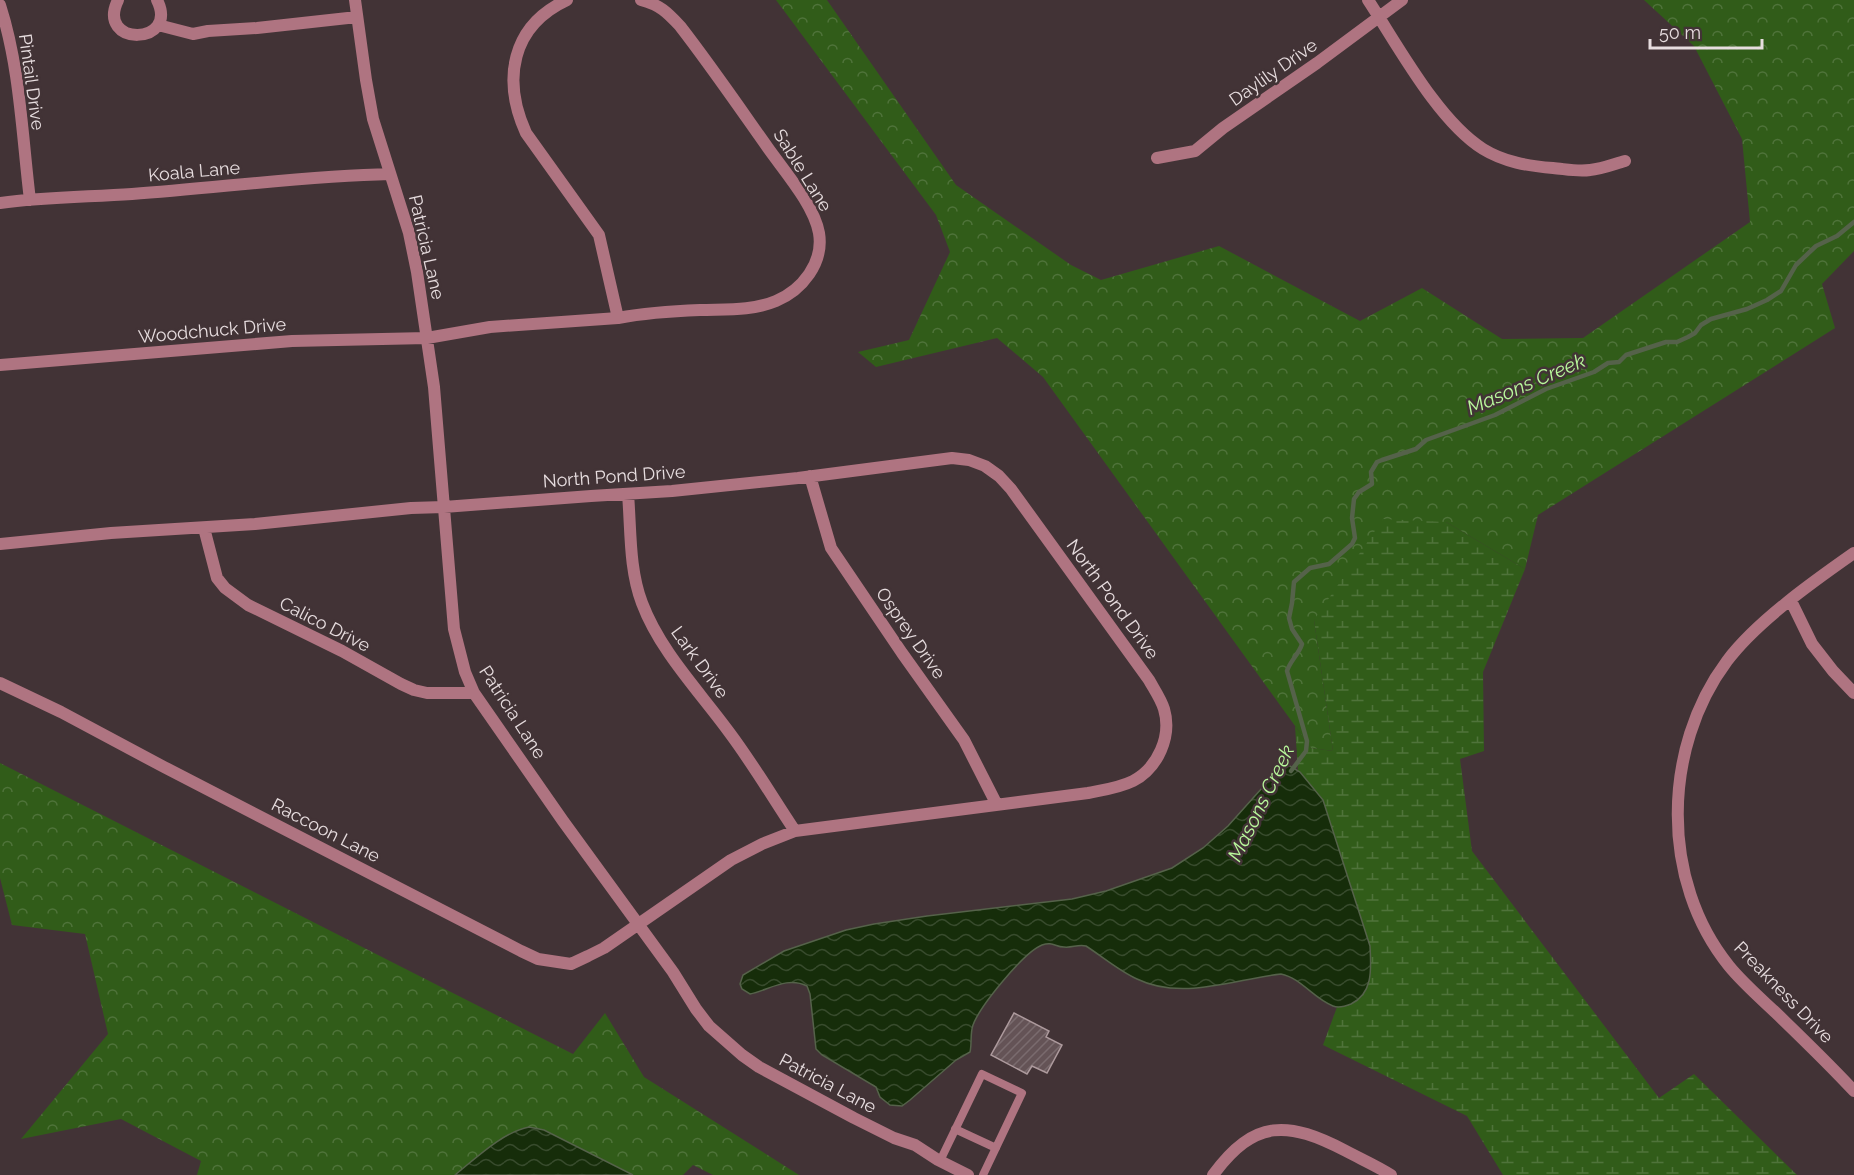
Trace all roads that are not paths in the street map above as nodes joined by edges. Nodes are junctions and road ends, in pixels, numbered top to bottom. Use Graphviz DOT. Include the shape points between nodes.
graph roads {
  1 [pos="118,0"];
  2 [pos="157,0"];
  3 [pos="355,0"];
  4 [pos="567,0"];
  5 [pos="641,0"];
  6 [pos="1368,0"];
  7 [pos="1402,0"];
  8 [pos="0,5"];
  9 [pos="357,17"];
  10 [pos="1379,17"];
  11 [pos="158,25"];
  12 [pos="1157,158"];
  13 [pos="1625,161"];
  14 [pos="390,174"];
  15 [pos="30,200"];
  16 [pos="0,203"];
  17 [pos="618,318"];
  18 [pos="427,338"];
  19 [pos="0,366"];
  20 [pos="810,476"];
  21 [pos="628,494"];
  22 [pos="444,507"];
  23 [pos="204,528"];
  24 [pos="0,543"];
  25 [pos="1854,553"];
  26 [pos="1791,601"];
  27 [pos="0,683"];
  28 [pos="474,693"];
  29 [pos="1854,693"];
  30 [pos="997,805"];
  31 [pos="795,831"];
  32 [pos="638,924"];
  33 [pos="1854,1091"];
  34 [pos="955,1129"];
  35 [pos="996,1148"];
  36 [pos="940,1161"];
  37 [pos="968,1175"];
  38 [pos="983,1175"];
  39 [pos="1213,1175"];
  40 [pos="1391,1175"];
  1 -- 11 [label="street" via="115,21 124,32 139,36"];
  2 -- 11 [label="street" via="161,10"];
  3 -- 9 [label="street, Patricia Lane"];
  4 -- 17 [label="street" via="540,17 522,41 513,70 515,102 526,133 599,235"];
  5 -- 17 [label="street, Sable Lane" via="656,4 669,14 717,75 806,203 819,234 819,251 804,282 774,302 738,309"];
  6 -- 10 [label="street"];
  7 -- 10 [label="street, Daylily Drive"];
  8 -- 15 [label="street, Pintail Drive" via="14,65"];
  9 -- 11 [label="street" via="194,34"];
  9 -- 14 [label="street, Patricia Lane" via="369,100"];
  10 -- 12 [label="street, Daylily Drive" via="1195,151"];
  10 -- 13 [label="street" via="1442,110 1483,149 1534,166 1588,171"];
  14 -- 15 [label="street, Koala Lane"];
  14 -- 18 [label="street, Patricia Lane" via="414,253"];
  15 -- 16 [label="street, Koala Lane"];
  17 -- 18 [label="street, Sable Lane" via="490,327"];
  18 -- 19 [label="street, Woodchuck Drive" via="292,341"];
  18 -- 22 [label="street, Patricia Lane"];
  20 -- 21 [label="street, North Pond Drive"];
  20 -- 30 [label="street, Osprey Drive" via="831,548 964,740"];
  20 -- 30 [label="street, North Pond Drive" via="952,458 985,466 1011,489 1149,680 1164,709 1167,726 1158,757 1135,780 1088,793"];
  21 -- 22 [label="street, North Pond Drive"];
  21 -- 31 [label="street, Lark Drive" via="634,571 648,617"];
  22 -- 23 [label="street"];
  22 -- 28 [label="street, Patricia Lane" via="454,629 461,662"];
  23 -- 24 [label="street"];
  23 -- 28 [label="street, Calico Drive" via="217,578 248,605 414,690"];
  25 -- 26 [label="street, Preakness Drive"];
  26 -- 29 [label="street" via="1812,644"];
  26 -- 33 [label="street, Preakness Drive" via="1728,660 1697,713 1680,772 1680,843 1698,912 1729,965"];
  27 -- 32 [label="street, Raccoon Lane" via="538,959 571,963 604,948"];
  28 -- 32 [label="street, Patricia Lane"];
  30 -- 31 [label="street, North Pond Drive"];
  31 -- 32 [label="street, North Pond Drive" via="731,860"];
  32 -- 36 [label="street, Patricia Lane" via="709,1026 742,1055"];
  34 -- 35 [label="lane"];
  34 -- 35 [label="lane" via="982,1074 1022,1093"];
  34 -- 36 [label="lane"];
  35 -- 38 [label="lane"];
  36 -- 37 [label="street, Patricia Lane"];
  39 -- 40 [label="street" via="1245,1142 1258,1133 1274,1130 1305,1132"];
}
